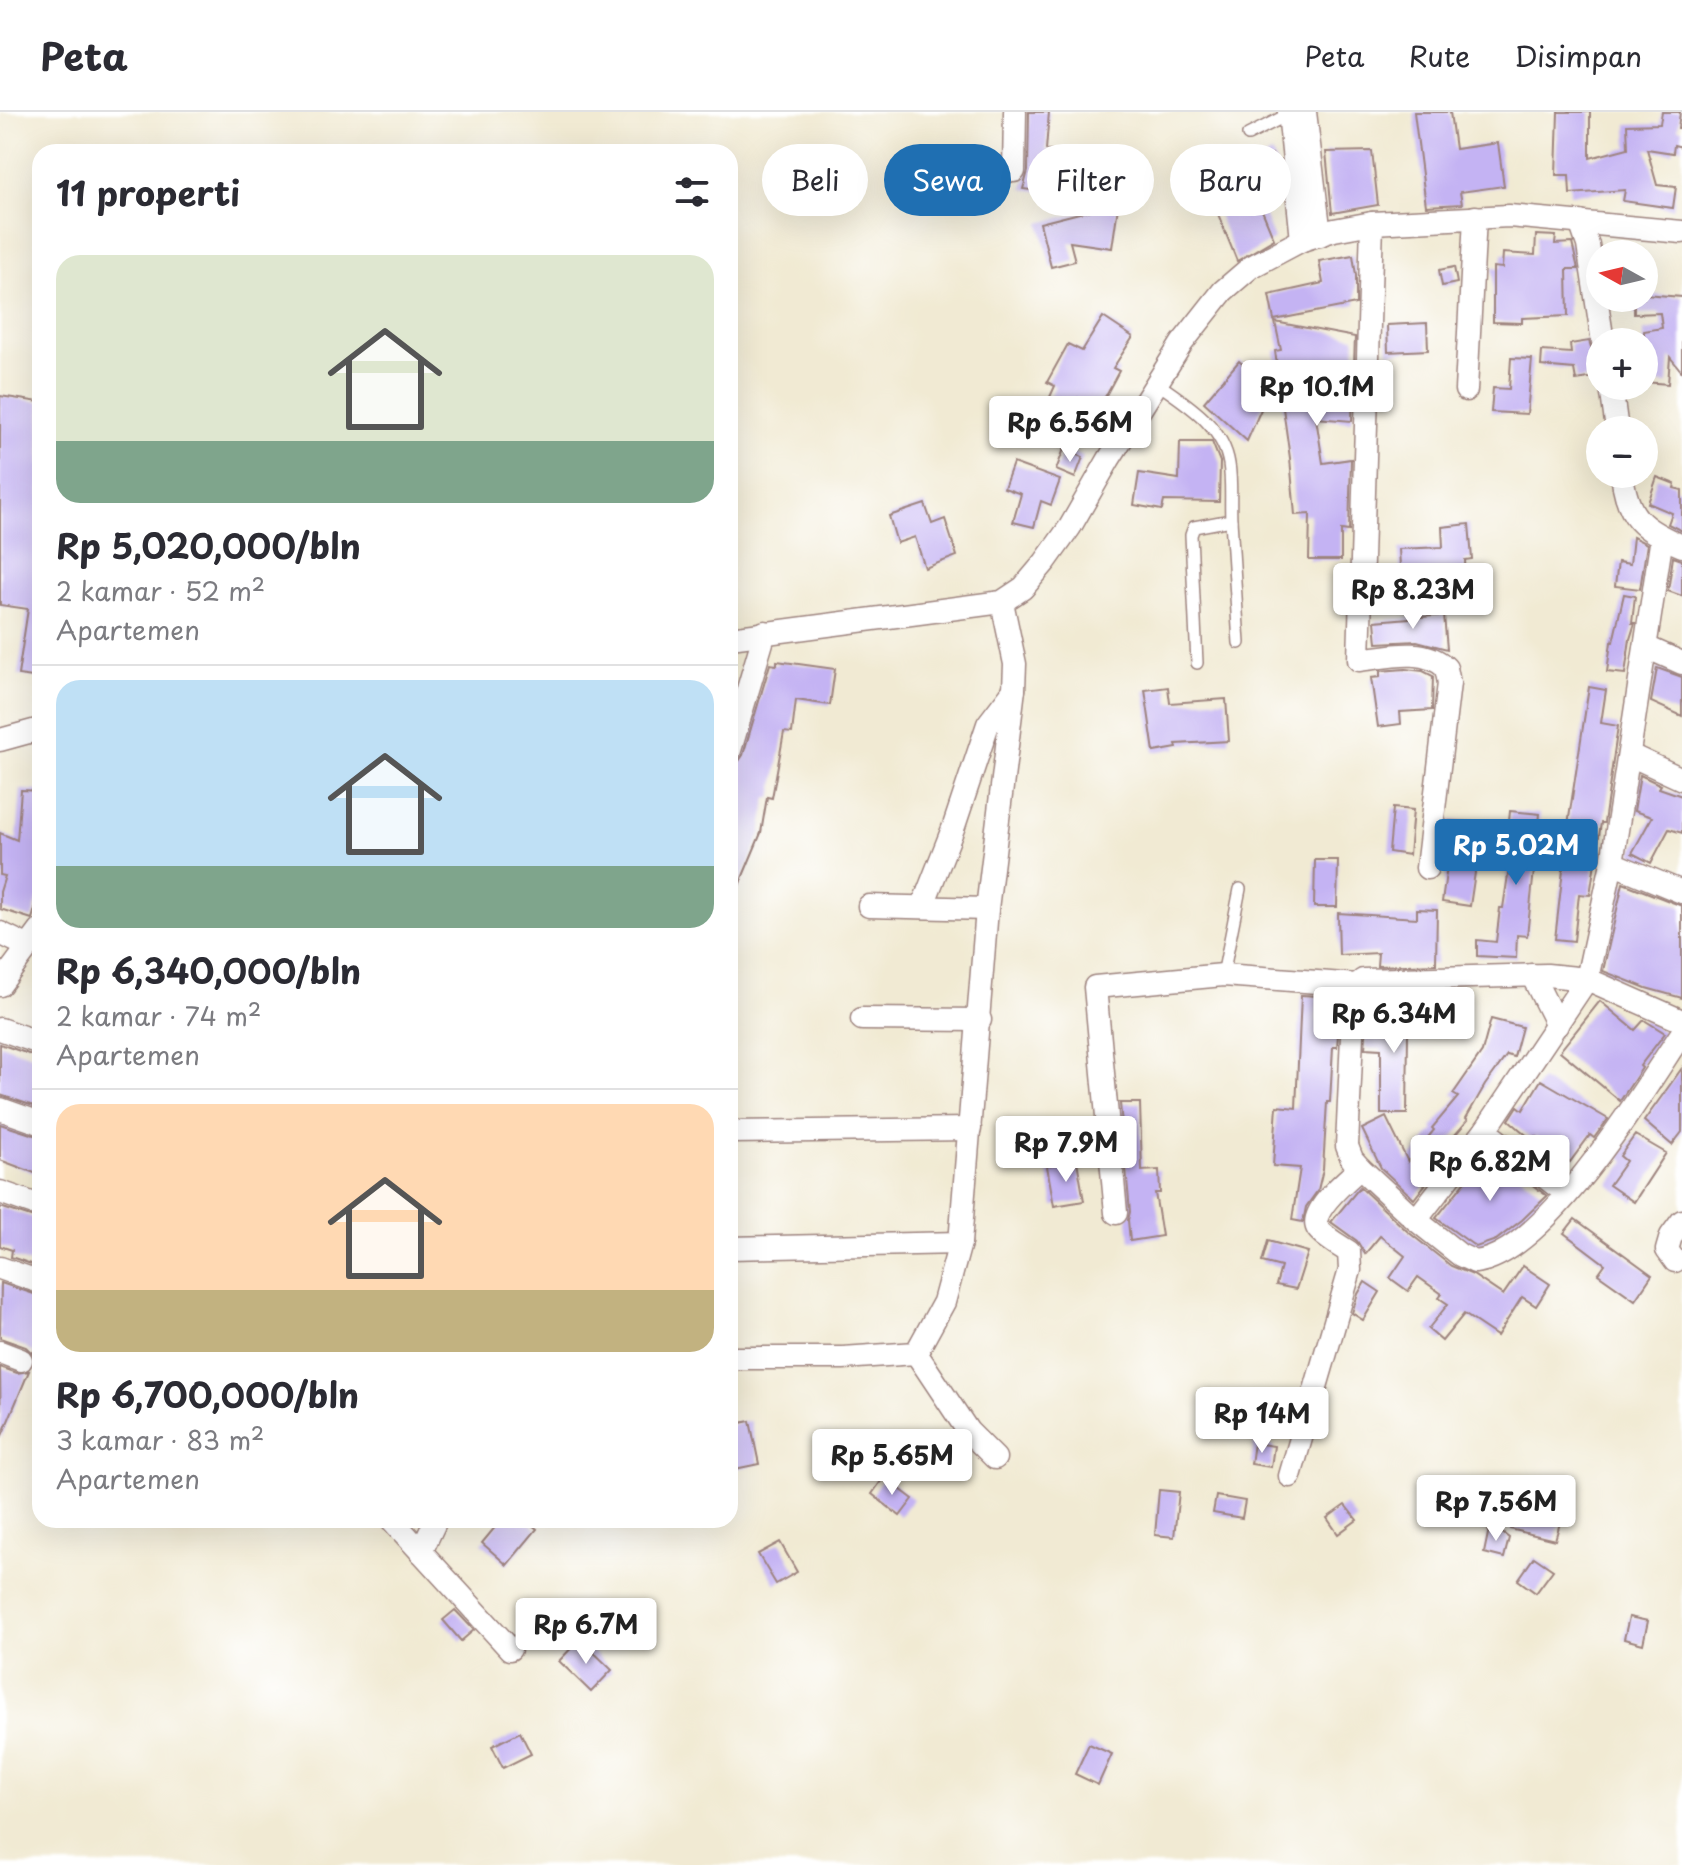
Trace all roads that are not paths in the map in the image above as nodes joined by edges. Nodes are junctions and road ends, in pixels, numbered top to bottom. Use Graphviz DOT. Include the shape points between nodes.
graph roads {
  1 [pos="1015,112"];
  2 [pos="1296,112"];
  3 [pos="1248,135"];
  4 [pos="1014,171"];
  5 [pos="1475,217"];
  6 [pos="1580,222"];
  7 [pos="1372,223"];
  8 [pos="1682,232"];
  9 [pos="1311,238"];
  10 [pos="1601,328"];
  11 [pos="1157,383"];
  12 [pos="1466,390"];
  13 [pos="1624,488"];
  14 [pos="1231,520"];
  15 [pos="1672,541"];
  16 [pos="1002,602"];
  17 [pos="765,632"];
  18 [pos="738,637"];
  19 [pos="1239,643"];
  20 [pos="1646,647"];
  21 [pos="1197,663"];
  22 [pos="1682,663"];
  23 [pos="1014,689"];
  24 [pos="738,723"];
  25 [pos="32,731"];
  26 [pos="0,740"];
  27 [pos="1630,755"];
  28 [pos="1682,779"];
  29 [pos="1612,863"];
  30 [pos="1427,868"];
  31 [pos="1240,889"];
  32 [pos="1682,892"];
  33 [pos="923,905"];
  34 [pos="869,906"];
  35 [pos="987,909"];
  36 [pos="0,933"];
  37 [pos="32,939"];
  38 [pos="32,942"];
  39 [pos="1223,975"];
  40 [pos="1532,975"];
  41 [pos="1587,979"];
  42 [pos="0,985"];
  43 [pos="1357,985"];
  44 [pos="862,1019"];
  45 [pos="980,1020"];
  46 [pos="1682,1021"];
  47 [pos="1557,1025"];
  48 [pos="0,1029"];
  49 [pos="1682,1033"];
  50 [pos="32,1040"];
  51 [pos="0,1109"];
  52 [pos="32,1120"];
  53 [pos="970,1129"];
  54 [pos="1485,1131"];
  55 [pos="738,1132"];
  56 [pos="1360,1168"];
  57 [pos="0,1192"];
  58 [pos="1567,1194"];
  59 [pos="32,1203"];
  60 [pos="1116,1213"];
  61 [pos="1416,1220"];
  62 [pos="1682,1221"];
  63 [pos="960,1243"];
  64 [pos="738,1248"];
  65 [pos="1675,1261"];
  66 [pos="0,1268"];
  67 [pos="32,1279"];
  68 [pos="916,1353"];
  69 [pos="738,1358"];
  70 [pos="995,1458"];
  71 [pos="1290,1476"];
  72 [pos="399,1528"];
  73 [pos="432,1528"];
  74 [pos="421,1552"];
  75 [pos="510,1649"];
  1 -- 4 [label="street"];
  2 -- 3 [label="lane"];
  2 -- 9 [label="street"];
  5 -- 6 [label="street"];
  5 -- 7 [label="street"];
  5 -- 12 [label="street"];
  6 -- 8 [label="street"];
  6 -- 10 [label="street"];
  7 -- 9 [label="street"];
  7 -- 30 [label="street" via="1359,660 1430,656 1446,668 1449,683"];
  9 -- 11 [label="street" via="1251,267 1223,291"];
  11 -- 14 [label="lane" via="1201,415 1223,441"];
  11 -- 16 [label="street" via="1070,527 1023,588"];
  13 -- 15 [label="street" via="1633,516"];
  14 -- 19 [label="lane"];
  14 -- 21 [label="lane" via="1204,523 1191,535"];
  15 -- 20 [label="street"];
  16 -- 17 [label="street"];
  16 -- 23 [label="street" via="1015,664"];
  17 -- 18 [label="street"];
  17 -- 24 [label="street"];
  20 -- 22 [label="street"];
  20 -- 27 [label="street"];
  23 -- 33 [label="street" via="988,724"];
  23 -- 35 [label="street"];
  25 -- 26 [label="street"];
  27 -- 28 [label="street"];
  27 -- 29 [label="street"];
  29 -- 32 [label="street"];
  29 -- 41 [label="street"];
  31 -- 39 [label="lane"];
  33 -- 34 [label="street"];
  33 -- 35 [label="street"];
  35 -- 45 [label="street"];
  36 -- 37 [label="street"];
  38 -- 42 [label="street"];
  39 -- 43 [label="street"];
  39 -- 60 [label="street" via="1095,987"];
  40 -- 41 [label="street"];
  40 -- 43 [label="street" via="1368,978"];
  40 -- 47 [label="street"];
  41 -- 46 [label="street"];
  41 -- 47 [label="street"];
  43 -- 56 [label="street" via="1347,1146"];
  44 -- 45 [label="street"];
  45 -- 53 [label="street"];
  47 -- 54 [label="street"];
  48 -- 50 [label="street"];
  49 -- 58 [label="street" via="1606,1149"];
  51 -- 52 [label="street"];
  53 -- 55 [label="street"];
  53 -- 63 [label="street"];
  54 -- 58 [label="street"];
  54 -- 61 [label="street"];
  56 -- 61 [label="street"];
  56 -- 71 [label="street" via="1316,1220 1320,1231 1349,1252 1350,1270"];
  57 -- 59 [label="street"];
  58 -- 61 [label="street" via="1516,1243 1475,1262"];
  62 -- 65 [label="street" via="1667,1250"];
  63 -- 64 [label="street"];
  63 -- 68 [label="street" via="944,1302"];
  66 -- 67 [label="street"];
  68 -- 69 [label="street"];
  68 -- 70 [label="street" via="959,1419"];
  72 -- 74 [label="street"];
  73 -- 74 [label="street"];
  74 -- 75 [label="street"];
}
